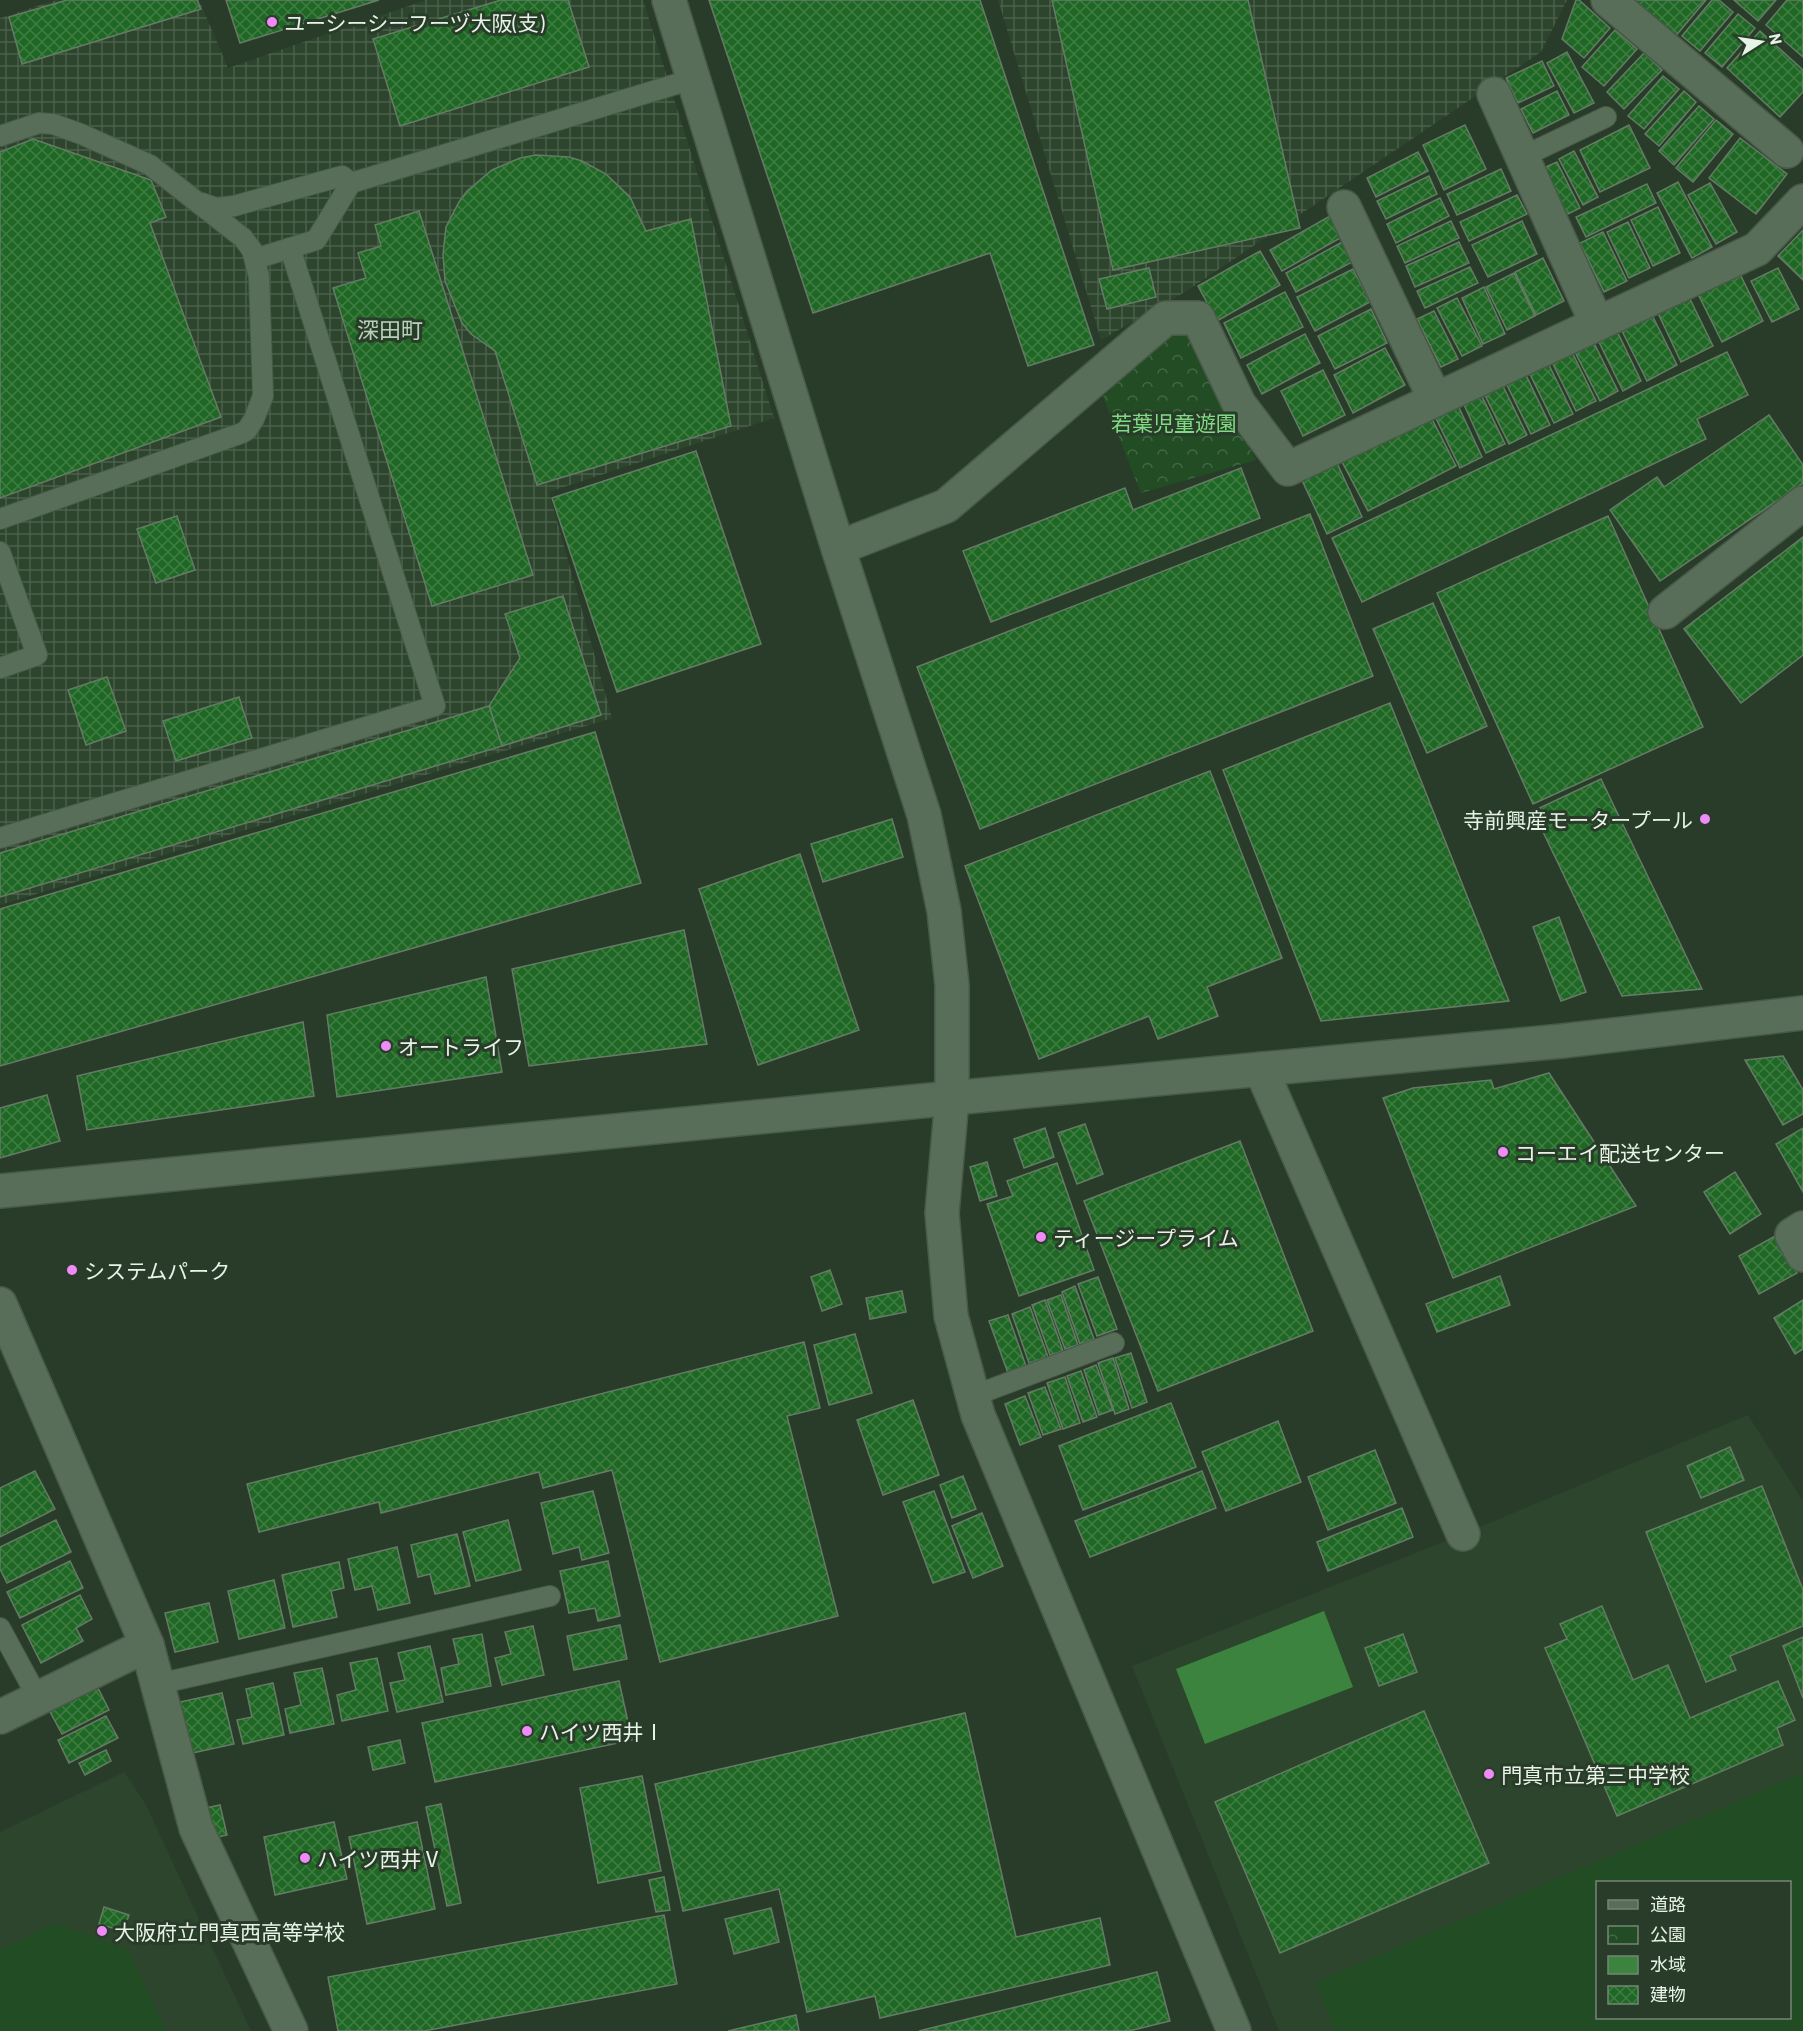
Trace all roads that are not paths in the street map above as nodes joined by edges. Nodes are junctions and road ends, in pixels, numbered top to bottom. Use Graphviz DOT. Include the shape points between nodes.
graph roads {
  1 [pos="669,0"];
  2 [pos="1608,0"];
  3 [pos="693,79"];
  4 [pos="1494,94"];
  5 [pos="1606,117"];
  6 [pos="0,136"];
  7 [pos="1798,149"];
  8 [pos="1522,157"];
  9 [pos="351,183"];
  10 [pos="184,193"];
  11 [pos="1803,201"];
  12 [pos="1344,207"];
  13 [pos="290,248"];
  14 [pos="255,259"];
  15 [pos="1597,324"];
  16 [pos="1435,399"];
  17 [pos="1803,503"];
  18 [pos="0,519"];
  19 [pos="838,548"];
  20 [pos="0,552"];
  21 [pos="1665,612"];
  22 [pos="0,668"];
  23 [pos="0,838"];
  24 [pos="1803,1013"];
  25 [pos="1261,1069"];
  26 [pos="952,1098"];
  27 [pos="0,1191"];
  28 [pos="1803,1228"];
  29 [pos="1803,1255"];
  30 [pos="0,1304"];
  31 [pos="1114,1343"];
  32 [pos="973,1396"];
  33 [pos="1463,1534"];
  34 [pos="550,1596"];
  35 [pos="0,1628"];
  36 [pos="147,1645"];
  37 [pos="158,1684"];
  38 [pos="38,1698"];
  39 [pos="0,1717"];
  40 [pos="291,2031"];
  41 [pos="1234,2031"];
  1 -- 3 [label="street"];
  2 -- 7 [label="street"];
  3 -- 9 [label="lane"];
  3 -- 19 [label="street"];
  4 -- 8 [label="street"];
  5 -- 8 [label="lane"];
  6 -- 10 [label="lane" via="39,123 53,124 150,165"];
  8 -- 15 [label="street"];
  9 -- 10 [label="lane" via="342,176 225,208"];
  9 -- 13 [label="lane" via="316,240"];
  10 -- 14 [label="lane" via="243,238"];
  11 -- 15 [label="street" via="1757,249"];
  12 -- 16 [label="street"];
  13 -- 14 [label="lane"];
  13 -- 23 [label="lane" via="435,706"];
  14 -- 18 [label="lane" via="260,290 263,396 247,430"];
  15 -- 16 [label="street"];
  16 -- 19 [label="street" via="1288,469 1239,404 1198,318 1166,318 946,506"];
  17 -- 21 [label="street"];
  19 -- 26 [label="street" via="924,815 944,911 952,985"];
  20 -- 22 [label="lane" via="37,655"];
  24 -- 25 [label="street" via="1562,1041"];
  25 -- 26 [label="street"];
  25 -- 33 [label="street"];
  26 -- 27 [label="street"];
  26 -- 32 [label="street" via="942,1213 951,1316"];
  28 -- 29 [label="street" via="1792,1235"];
  30 -- 36 [label="street"];
  31 -- 32 [label="lane"];
  32 -- 41 [label="street"];
  34 -- 37 [label="lane"];
  35 -- 38 [label="lane"];
  36 -- 37 [label="street"];
  36 -- 38 [label="street"];
  37 -- 40 [label="street" via="196,1828"];
  38 -- 39 [label="street"];
}
